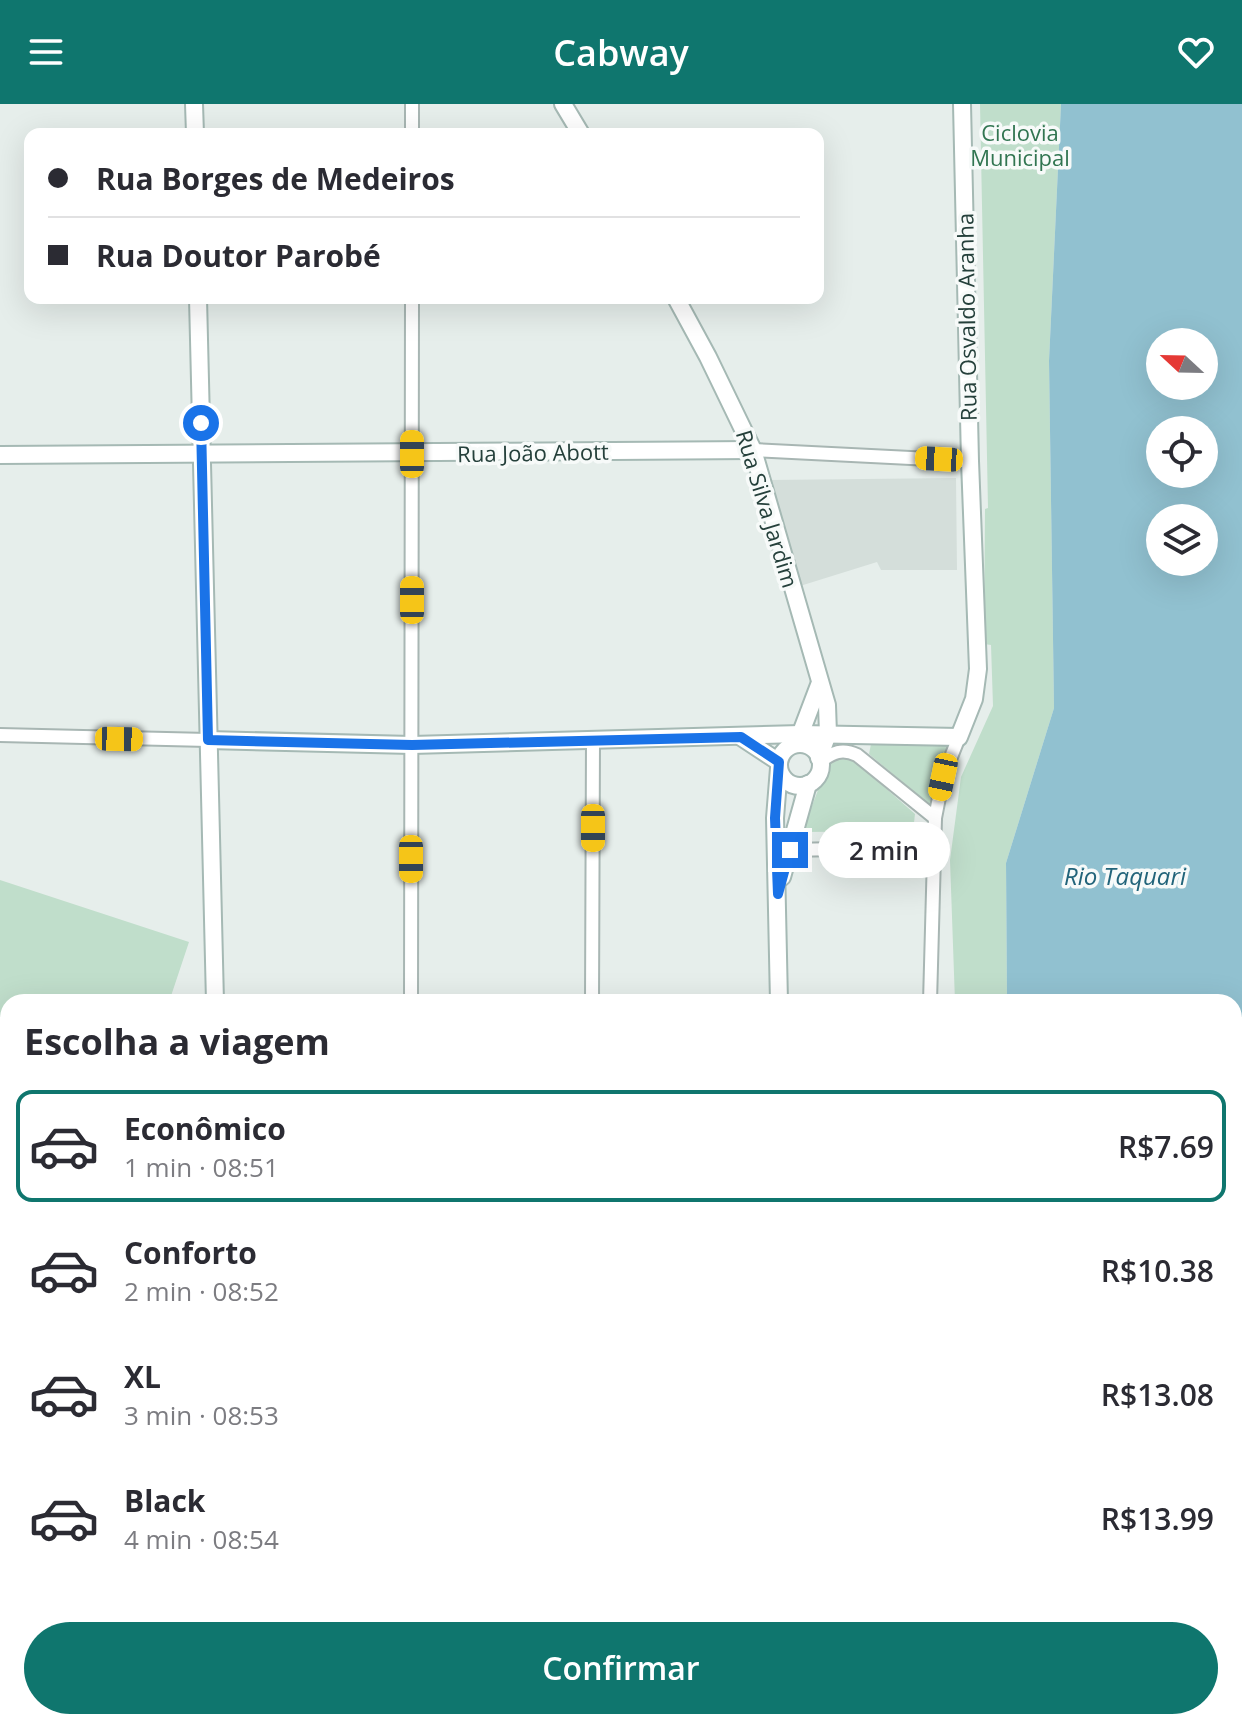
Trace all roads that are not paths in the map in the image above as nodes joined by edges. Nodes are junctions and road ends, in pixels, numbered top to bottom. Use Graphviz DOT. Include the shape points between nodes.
graph roads {
  1 [pos="194,104"];
  2 [pos="412,104"];
  3 [pos="962,104"];
  4 [pos="562,107"];
  5 [pos="195,128"];
  6 [pos="412,128"];
  7 [pos="577,128"];
  8 [pos="198,304"];
  9 [pos="412,304"];
  10 [pos="679,304"];
  11 [pos="753,450"];
  12 [pos="412,454"];
  13 [pos="0,455"];
  14 [pos="201,455"];
  15 [pos="970,461"];
  16 [pos="819,685"];
  17 [pos="828,734"];
  18 [pos="0,735"];
  19 [pos="741,737"];
  20 [pos="959,737"];
  21 [pos="798,739"];
  22 [pos="208,740"];
  23 [pos="593,741"];
  24 [pos="412,745"];
  25 [pos="820,760"];
  26 [pos="779,765"];
  27 [pos="808,784"];
  28 [pos="935,818"];
  29 [pos="933,847"];
  30 [pos="790,850"];
  31 [pos="778,894"];
  32 [pos="215,994"];
  33 [pos="411,994"];
  34 [pos="592,994"];
  35 [pos="779,994"];
  36 [pos="930,994"];
  1 -- 5 [label="main road"];
  2 -- 6 [label="street"];
  3 -- 15 [label="main road, Rua Osvaldo Aranha"];
  4 -- 7 [label="main road"];
  8 -- 14 [label="main road"];
  9 -- 12 [label="street"];
  10 -- 11 [label="main road, Rua Silva Jardim"];
  11 -- 12 [label="main road, Rua João Abott"];
  11 -- 15 [label="street, Rua João Abott"];
  11 -- 16 [label="main road, Rua Silva Jardim"];
  12 -- 14 [label="main road, Rua João Abott"];
  12 -- 24 [label="street"];
  13 -- 14 [label="main road, Rua João Abott"];
  14 -- 22 [label="main road"];
  15 -- 20 [label="main road, Rua Osvaldo Aranha" via="978,669 972,708"];
  16 -- 17 [label="main road, Rua Silva Jardim" via="827,705"];
  16 -- 21 [label="main road"];
  17 -- 20 [label="main road"];
  17 -- 21 [label="main road"];
  17 -- 25 [label="main road, Rua Silva Jardim"];
  18 -- 22 [label="street"];
  19 -- 21 [label="main road"];
  19 -- 23 [label="main road"];
  19 -- 26 [label="main road"];
  20 -- 28 [label="street, Rua Osvaldo Aranha"];
  21 -- 25 [label="main road"];
  21 -- 26 [label="main road" via="785,750"];
  22 -- 24 [label="main road"];
  22 -- 32 [label="main road"];
  23 -- 24 [label="main road"];
  23 -- 34 [label="street"];
  24 -- 33 [label="street"];
  25 -- 27 [label="main road" via="818,775"];
  25 -- 28 [label="street" via="838,751 857,755"];
  26 -- 27 [label="main road" via="790,784"];
  26 -- 31 [label="main road"];
  27 -- 30 [label="main road"];
  28 -- 29 [label="street, Rua Osvaldo Aranha"];
  29 -- 30 [label="street"];
  29 -- 36 [label="street, Rua Osvaldo Aranha"];
  30 -- 31 [label="main road"];
  31 -- 35 [label="main road"];
}
